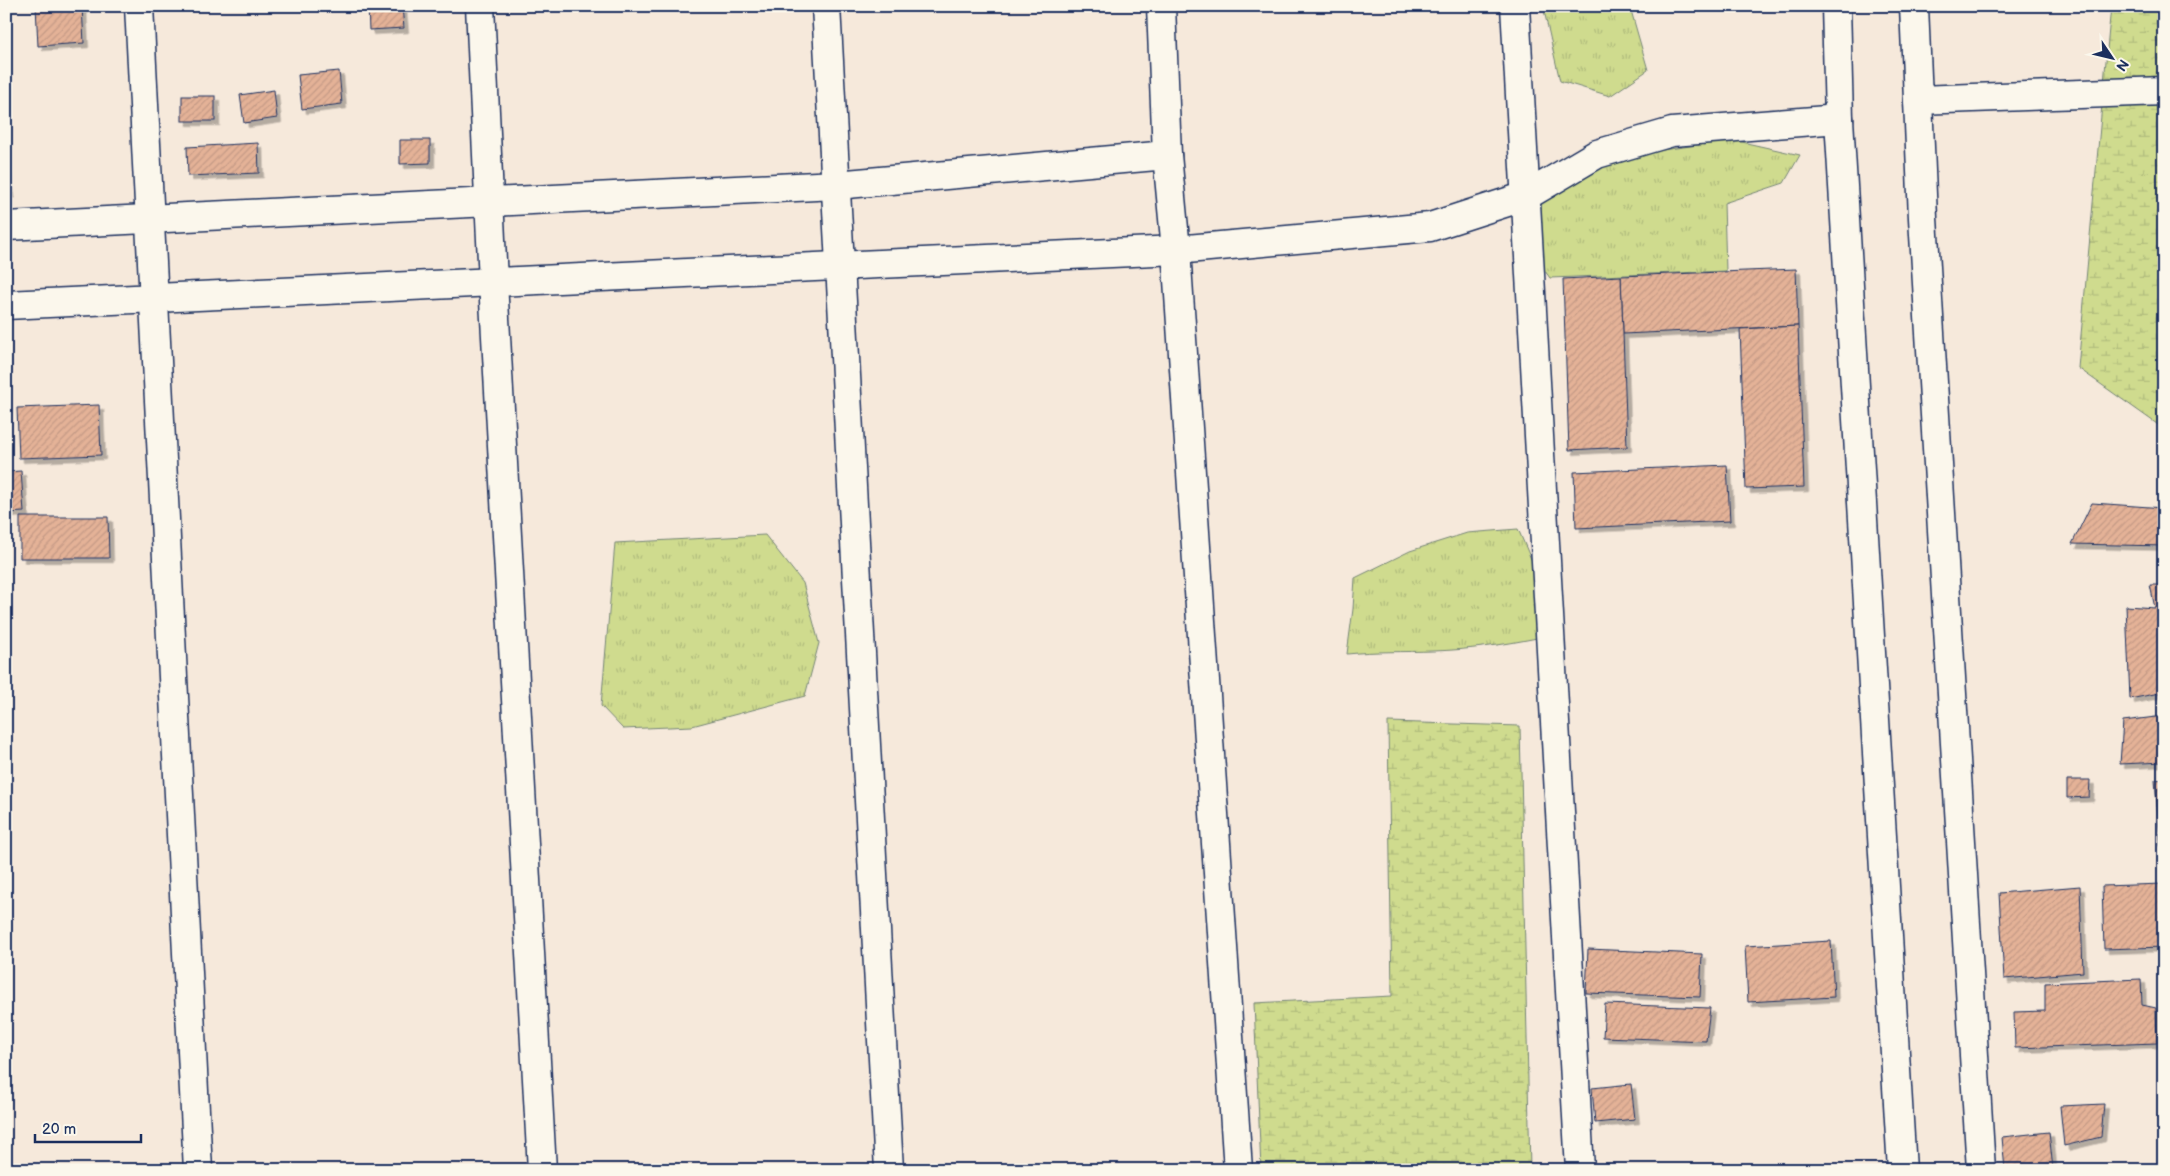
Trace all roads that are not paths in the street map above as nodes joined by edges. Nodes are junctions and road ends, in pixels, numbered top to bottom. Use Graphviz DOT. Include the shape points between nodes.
graph roads {
  1 [pos="139,6"];
  2 [pos="480,6"];
  3 [pos="826,6"];
  4 [pos="1161,6"];
  5 [pos="1515,6"];
  6 [pos="1836,6"];
  7 [pos="1914,6"];
  8 [pos="2164,91"];
  9 [pos="1918,100"];
  10 [pos="1839,119"];
  11 [pos="1167,155"];
  12 [pos="836,185"];
  13 [pos="1526,196"];
  14 [pos="489,202"];
  15 [pos="150,219"];
  16 [pos="6,226"];
  17 [pos="1176,250"];
  18 [pos="840,266"];
  19 [pos="493,282"];
  20 [pos="154,298"];
  21 [pos="6,305"];
  22 [pos="198,1170"];
  23 [pos="542,1170"];
  24 [pos="889,1170"];
  25 [pos="1238,1170"];
  26 [pos="1580,1170"];
  27 [pos="1902,1170"];
  28 [pos="1981,1170"];
  1 -- 15 [label="street"];
  2 -- 14 [label="street"];
  3 -- 12 [label="street"];
  4 -- 11 [label="street"];
  5 -- 13 [label="street"];
  6 -- 10 [label="street"];
  7 -- 9 [label="street"];
  8 -- 9 [label="street"];
  9 -- 28 [label="street"];
  10 -- 13 [label="street" via="1672,132 1597,154"];
  10 -- 27 [label="street"];
  11 -- 12 [label="street"];
  11 -- 17 [label="street"];
  12 -- 14 [label="street"];
  12 -- 18 [label="street"];
  13 -- 17 [label="street" via="1430,227"];
  13 -- 26 [label="street"];
  14 -- 15 [label="street"];
  14 -- 19 [label="street"];
  15 -- 16 [label="street"];
  15 -- 20 [label="street"];
  17 -- 18 [label="street"];
  17 -- 25 [label="street"];
  18 -- 19 [label="street"];
  18 -- 24 [label="street"];
  19 -- 20 [label="street"];
  19 -- 23 [label="street"];
  20 -- 21 [label="street"];
  20 -- 22 [label="street"];
}
